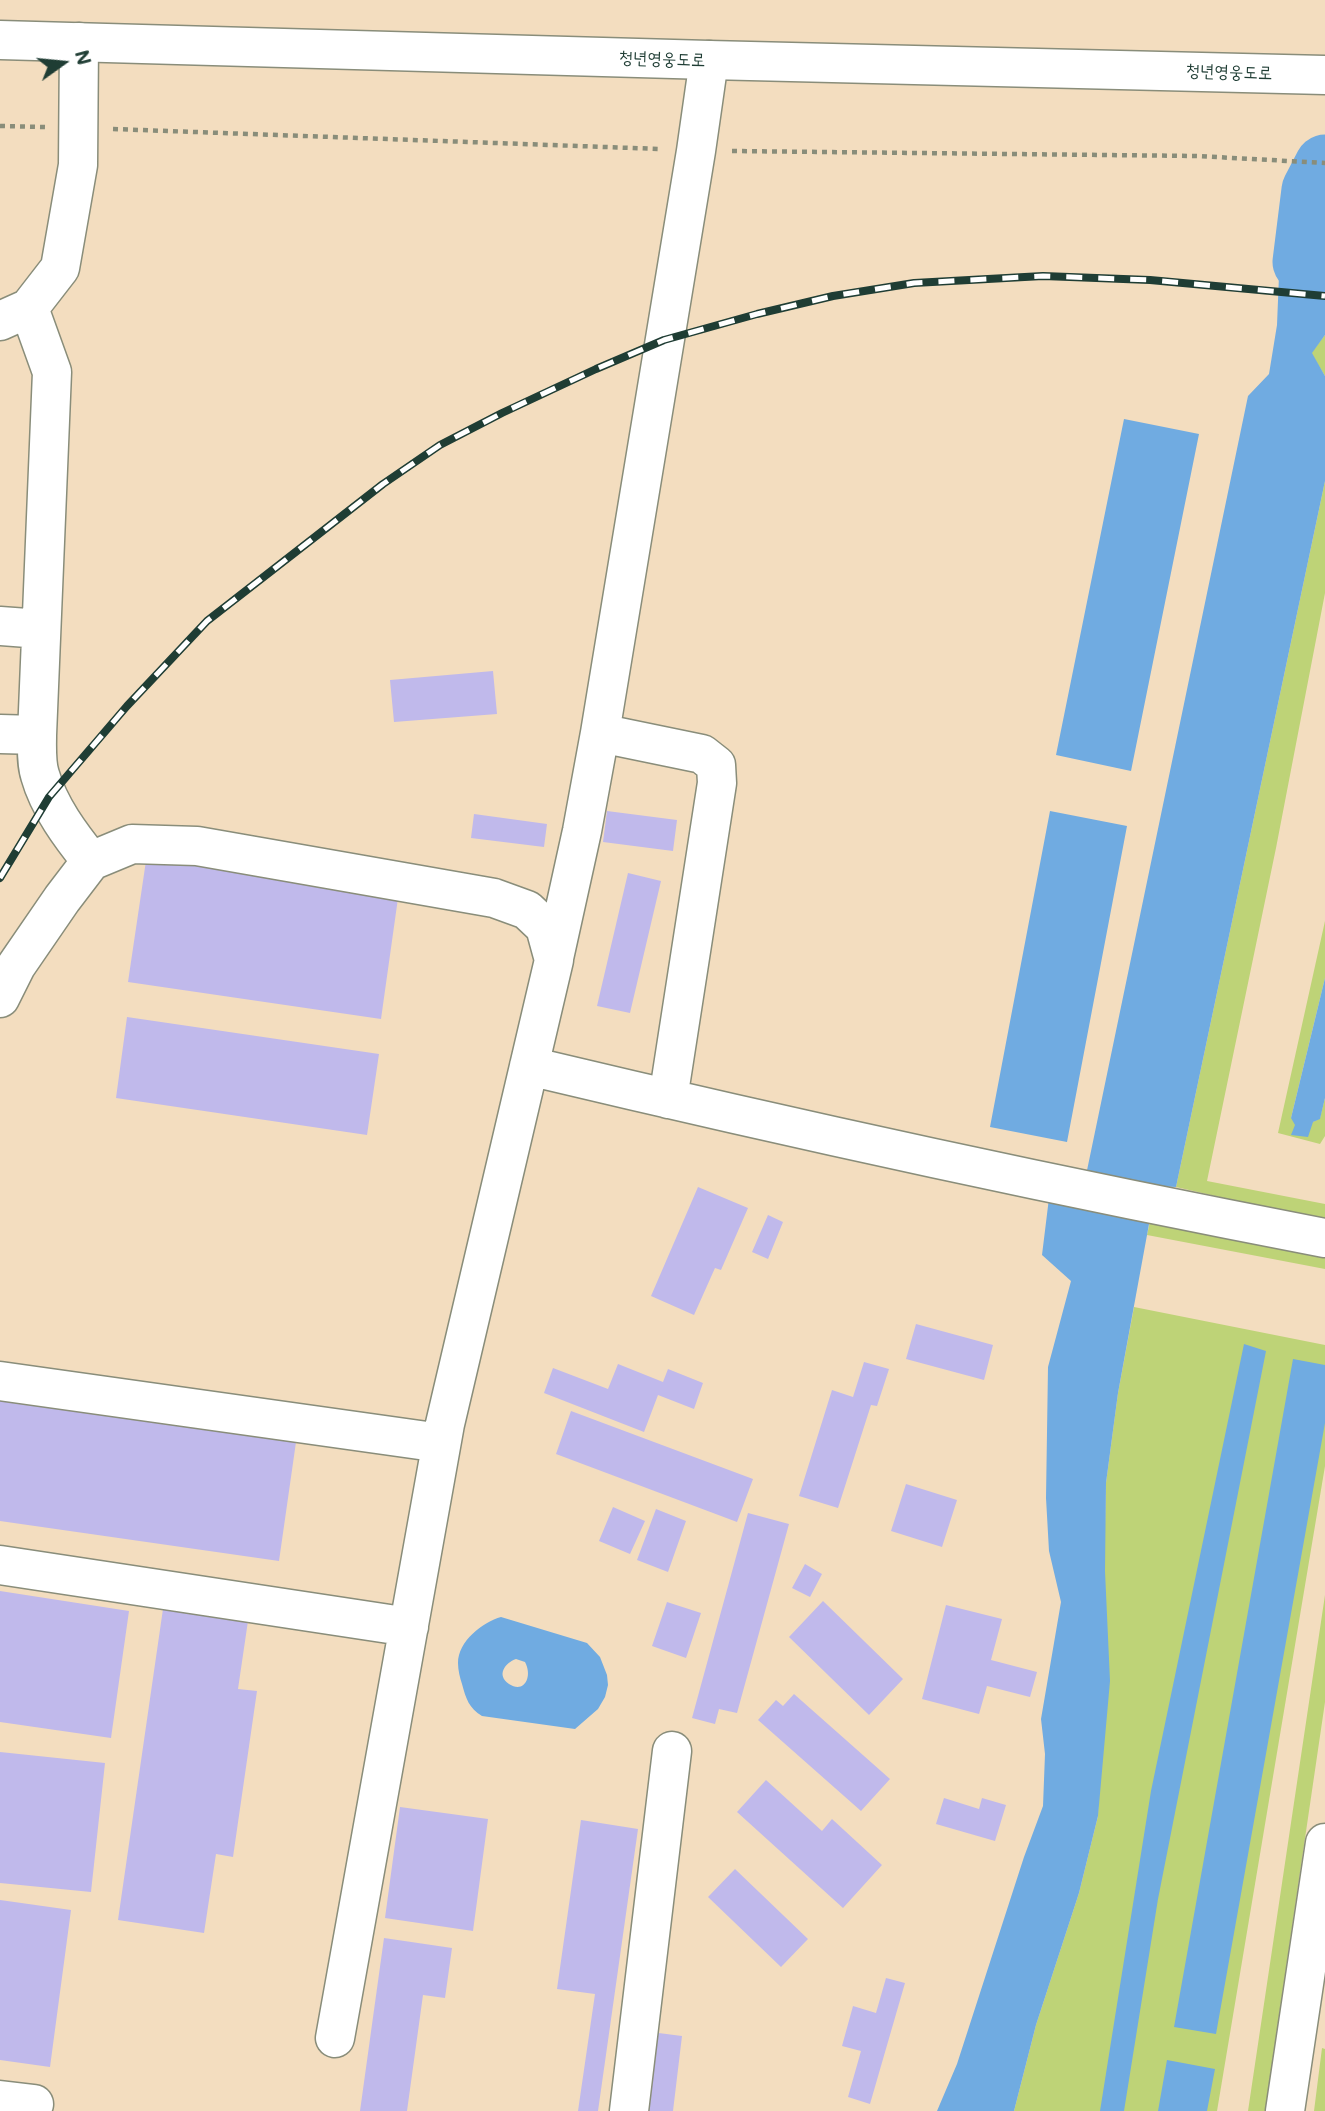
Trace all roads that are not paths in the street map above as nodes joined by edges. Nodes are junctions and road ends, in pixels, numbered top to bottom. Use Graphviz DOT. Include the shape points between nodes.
graph roads {
  1 [pos="0,40"];
  2 [pos="79,42"];
  3 [pos="709,60"];
  4 [pos="1325,75"];
  5 [pos="14,315"];
  6 [pos="0,626"];
  7 [pos="41,629"];
  8 [pos="600,733"];
  9 [pos="18,735"];
  10 [pos="92,862"];
  11 [pos="554,960"];
  12 [pos="0,998"];
  13 [pos="529,1066"];
  14 [pos="668,1099"];
  15 [pos="1325,1238"];
  16 [pos="0,1381"];
  17 [pos="442,1443"];
  18 [pos="0,1565"];
  19 [pos="409,1627"];
  20 [pos="672,1751"];
  21 [pos="1325,1843"];
  22 [pos="335,2038"];
  23 [pos="629,2111"];
  24 [pos="1285,2111"];
  1 -- 2 [label="main road, 청년영웅도로"];
  2 -- 3 [label="main road, 청년영웅도로"];
  2 -- 5 [label="main road" via="78,165 60,268"];
  3 -- 4 [label="main road, 청년영웅도로"];
  3 -- 8 [label="main road"];
  5 -- 7 [label="main road" via="52,372"];
  6 -- 7 [label="main road"];
  7 -- 9 [label="main road"];
  8 -- 11 [label="main road"];
  8 -- 14 [label="main road" via="702,754 716,765 717,783"];
  9 -- 10 [label="main road" via="71,836"];
  10 -- 11 [label="main road" via="132,844 197,845 494,898 527,909 545,927"];
  10 -- 12 [label="main road" via="16,967"];
  11 -- 13 [label="main road"];
  13 -- 14 [label="main road"];
  13 -- 17 [label="main road"];
  14 -- 15 [label="main road"];
  16 -- 17 [label="main road"];
  17 -- 19 [label="main road"];
  18 -- 19 [label="main road"];
  19 -- 22 [label="main road"];
  20 -- 23 [label="main road"];
  21 -- 24 [label="main road"];
}
